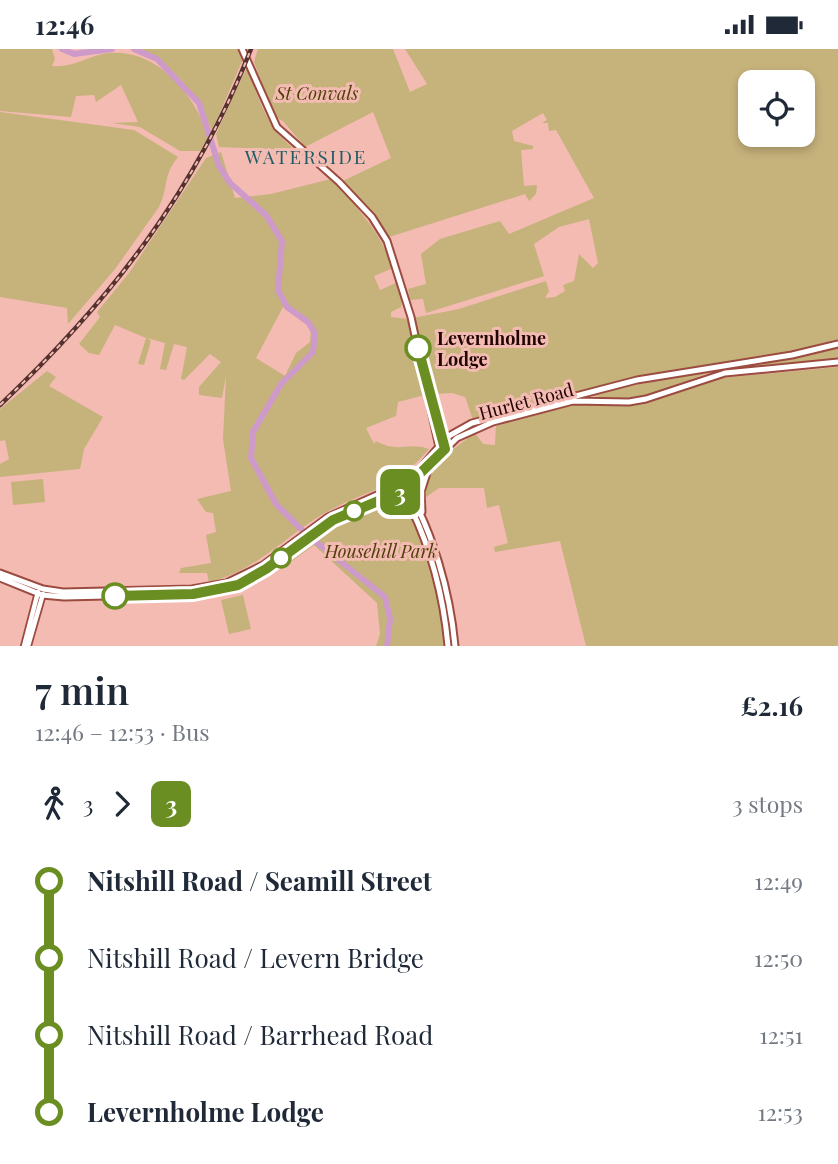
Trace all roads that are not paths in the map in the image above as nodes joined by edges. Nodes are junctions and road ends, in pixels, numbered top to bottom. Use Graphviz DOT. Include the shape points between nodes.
graph roads {
  1 [pos="242,49"];
  2 [pos="838,344"];
  3 [pos="838,362"];
  4 [pos="442,448"];
  5 [pos="429,464"];
  6 [pos="403,486"];
  7 [pos="417,513"];
  8 [pos="423,518"];
  9 [pos="430,548"];
  10 [pos="0,575"];
  11 [pos="41,591"];
  12 [pos="26,646"];
  13 [pos="448,646"];
  14 [pos="455,646"];
  1 -- 4 [label="main road" via="277,127 339,182 381,230 403,287"];
  2 -- 4 [label="main road, Hurlet Road" via="574,394 472,422"];
  3 -- 4 [label="main road, Hurlet Road" via="726,373 629,402 573,401 477,427"];
  4 -- 5 [label="main road, Hurlet Road"];
  5 -- 6 [label="main road, Hurlet Road"];
  5 -- 8 [label="main road" via="421,492"];
  6 -- 7 [label="main road"];
  6 -- 11 [label="main road, Hurlet Road" via="322,524 254,577 220,590 112,596"];
  7 -- 8 [label="main road"];
  7 -- 9 [label="main road"];
  8 -- 9 [label="main road"];
  9 -- 13 [label="main road"];
  9 -- 14 [label="main road" via="452,619"];
  10 -- 11 [label="main road"];
  11 -- 12 [label="street"];
}
